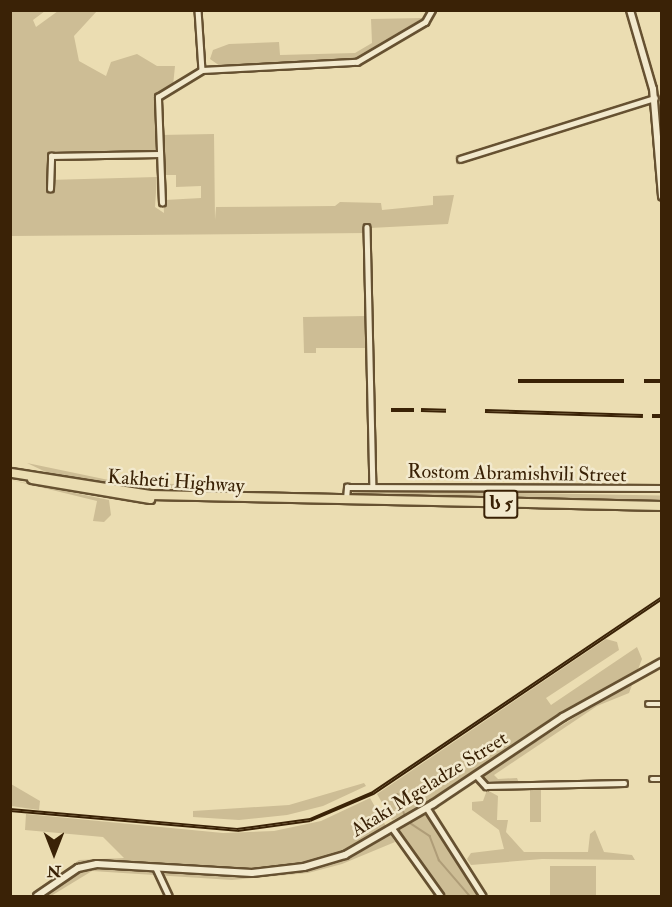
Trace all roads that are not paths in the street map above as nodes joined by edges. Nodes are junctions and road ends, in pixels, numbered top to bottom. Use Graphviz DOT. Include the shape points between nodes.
graph roads {
  1 [pos="198,10"];
  2 [pos="432,10"];
  3 [pos="630,10"];
  4 [pos="202,70"];
  5 [pos="655,98"];
  6 [pos="159,154"];
  7 [pos="460,159"];
  8 [pos="50,189"];
  9 [pos="662,197"];
  10 [pos="162,203"];
  11 [pos="367,227"];
  12 [pos="11,472"];
  13 [pos="372,487"];
  14 [pos="662,488"];
  15 [pos="343,502"];
  16 [pos="662,506"];
  17 [pos="662,662"];
  18 [pos="648,704"];
  19 [pos="662,704"];
  20 [pos="476,775"];
  21 [pos="652,779"];
  22 [pos="662,779"];
  23 [pos="624,783"];
  24 [pos="427,808"];
  25 [pos="393,829"];
  26 [pos="156,868"];
  27 [pos="37,897"];
  28 [pos="169,897"];
  29 [pos="441,897"];
  30 [pos="483,897"];
  1 -- 4 [label="street"];
  2 -- 4 [label="street" via="425,22 357,62"];
  3 -- 5 [label="street"];
  4 -- 6 [label="street" via="158,96"];
  5 -- 7 [label="street"];
  5 -- 9 [label="street"];
  6 -- 8 [label="street" via="51,156"];
  6 -- 10 [label="street"];
  11 -- 13 [label="street"];
  12 -- 15 [label="highway, Kakheti Highway / ს 5" via="134,498"];
  13 -- 14 [label="street, Rostom Abramishvili Street"];
  13 -- 15 [label="street, Rostom Abramishvili Street" via="347,487"];
  15 -- 16 [label="highway, Kakheti Highway / ს 5"];
  17 -- 20 [label="street, Akaki Mgeladze Street"];
  18 -- 19 [label="street"];
  20 -- 23 [label="street" via="486,786"];
  20 -- 24 [label="street, Akaki Mgeladze Street"];
  21 -- 22 [label="street"];
  24 -- 25 [label="street, Akaki Mgeladze Street"];
  24 -- 30 [label="street"];
  25 -- 26 [label="street, Akaki Mgeladze Street" via="345,855 287,870 236,873"];
  25 -- 29 [label="street"];
  26 -- 27 [label="street, Akaki Mgeladze Street" via="86,866"];
  26 -- 28 [label="street"];
}
